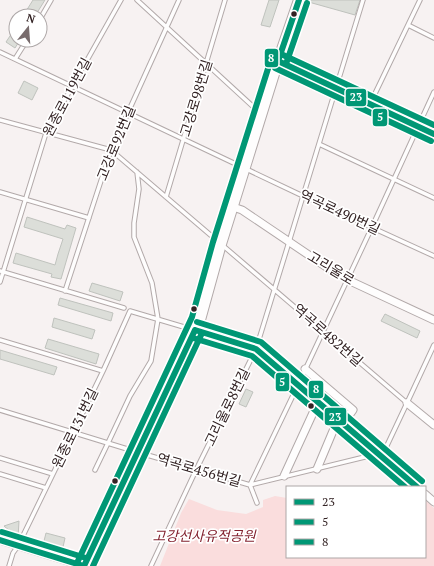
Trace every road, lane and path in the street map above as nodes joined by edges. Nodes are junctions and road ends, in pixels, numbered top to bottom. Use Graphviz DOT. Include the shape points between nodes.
graph roads {
  1 [pos="121,0"];
  2 [pos="137,0"];
  3 [pos="179,0"];
  4 [pos="226,0"];
  5 [pos="299,0"];
  6 [pos="363,0"];
  7 [pos="420,0"];
  8 [pos="408,25"];
  9 [pos="167,28"];
  10 [pos="434,38"];
  11 [pos="22,48"];
  12 [pos="0,52"];
  13 [pos="15,59"];
  14 [pos="278,61"];
  15 [pos="206,64"];
  16 [pos="72,86"];
  17 [pos="336,88"];
  18 [pos="434,92"];
  19 [pos="370,104"];
  20 [pos="128,113"];
  21 [pos="262,115"];
  22 [pos="0,120"];
  23 [pos="418,127"];
  24 [pos="46,132"];
  25 [pos="434,134"];
  26 [pos="183,139"];
  27 [pos="319,144"];
  28 [pos="111,150"];
  29 [pos="246,168"];
  30 [pos="137,172"];
  31 [pos="394,179"];
  32 [pos="0,192"];
  33 [pos="303,196"];
  34 [pos="166,197"];
  35 [pos="434,198"];
  36 [pos="26,200"];
  37 [pos="233,207"];
  38 [pos="89,218"];
  39 [pos="372,227"];
  40 [pos="289,242"];
  41 [pos="222,244"];
  42 [pos="434,256"];
  43 [pos="2,272"];
  44 [pos="348,280"];
  45 [pos="0,282"];
  46 [pos="65,290"];
  47 [pos="274,290"];
  48 [pos="124,308"];
  49 [pos="158,319"];
  50 [pos="434,320"];
  51 [pos="195,330"];
  52 [pos="323,331"];
  53 [pos="0,340"];
  54 [pos="434,345"];
  55 [pos="256,349"];
  56 [pos="305,369"];
  57 [pos="102,371"];
  58 [pos="298,385"];
  59 [pos="318,402"];
  60 [pos="407,404"];
  61 [pos="0,410"];
  62 [pos="340,421"];
  63 [pos="434,426"];
  64 [pos="73,432"];
  65 [pos="108,443"];
  66 [pos="137,452"];
  67 [pos="380,455"];
  68 [pos="0,458"];
  69 [pos="317,469"];
  70 [pos="95,470"];
  71 [pos="196,470"];
  72 [pos="0,474"];
  73 [pos="53,474"];
  74 [pos="284,476"];
  75 [pos="250,484"];
  76 [pos="416,486"];
  77 [pos="46,488"];
  78 [pos="426,495"];
  79 [pos="434,502"];
  80 [pos="257,503"];
  81 [pos="0,540"];
  82 [pos="18,546"];
  83 [pos="9,566"];
  84 [pos="84,566"];
  85 [pos="151,566"];
  1 -- 16 [label="lane, 원종로119번길"];
  2 -- 9 [label="lane"];
  3 -- 9 [label="lane, 고강로92번길"];
  4 -- 15 [label="lane, 고강로98번길"];
  5 -- 14 [label="street"];
  6 -- 17 [label="lane, 고리울로8번길"];
  7 -- 8 [label="lane"];
  8 -- 10 [label="lane"];
  8 -- 19 [label="lane"];
  9 -- 15 [label="lane"];
  9 -- 20 [label="lane, 고강로92번길"];
  11 -- 13 [label="lane"];
  12 -- 13 [label="lane, 역곡로490번길"];
  13 -- 16 [label="lane, 역곡로490번길"];
  14 -- 17 [label="street"];
  14 -- 21 [label="street"];
  15 -- 21 [label="lane"];
  15 -- 26 [label="lane, 고강로98번길"];
  16 -- 20 [label="lane, 역곡로490번길"];
  16 -- 24 [label="lane, 원종로119번길"];
  17 -- 19 [label="street"];
  17 -- 27 [label="lane, 고리울로8번길"];
  18 -- 23 [label="lane"];
  19 -- 23 [label="street"];
  20 -- 26 [label="lane, 역곡로490번길"];
  20 -- 28 [label="lane, 고강로92번길"];
  21 -- 29 [label="street"];
  22 -- 24 [label="lane"];
  23 -- 25 [label="street"];
  23 -- 31 [label="lane"];
  24 -- 28 [label="lane"];
  24 -- 36 [label="lane, 원종로119번길"];
  26 -- 29 [label="lane, 역곡로490번길"];
  26 -- 34 [label="lane, 고강로98번길"];
  27 -- 31 [label="lane"];
  27 -- 33 [label="lane, 고리울로8번길"];
  28 -- 30 [label="lane, 역곡로482번길"];
  28 -- 38 [label="lane, 고강로92번길"];
  29 -- 33 [label="lane, 역곡로490번길"];
  29 -- 37 [label="street"];
  30 -- 34 [label="lane, 역곡로482번길"];
  30 -- 49 [label="lane" via="139,189 134,237 152,283"];
  31 -- 35 [label="lane"];
  31 -- 39 [label="lane"];
  32 -- 36 [label="lane"];
  33 -- 39 [label="lane, 역곡로490번길"];
  33 -- 40 [label="lane, 고리울로8번길"];
  34 -- 41 [label="lane, 역곡로482번길"];
  36 -- 38 [label="lane"];
  36 -- 43 [label="lane, 원종로119번길"];
  37 -- 40 [label="street, 고리울로" via="242,210"];
  37 -- 41 [label="street"];
  38 -- 46 [label="lane, 고강로92번길"];
  39 -- 42 [label="lane, 역곡로490번길"];
  39 -- 44 [label="lane"];
  40 -- 44 [label="street, 고리울로"];
  40 -- 47 [label="lane, 고리울로8번길"];
  41 -- 47 [label="lane, 역곡로482번길"];
  41 -- 51 [label="street"];
  43 -- 45 [label="lane, 원종로119번길"];
  43 -- 46 [label="lane"];
  44 -- 50 [label="street, 고리울로"];
  44 -- 52 [label="lane"];
  46 -- 48 [label="lane"];
  47 -- 52 [label="lane, 역곡로482번길"];
  47 -- 55 [label="lane, 고리울로8번길"];
  49 -- 51 [label="lane"];
  49 -- 57 [label="lane, 원종로131번길" via="130,311"];
  49 -- 65 [label="lane" via="151,361 130,396"];
  51 -- 55 [label="street"];
  51 -- 66 [label="street"];
  52 -- 56 [label="lane"];
  52 -- 60 [label="lane, 역곡로482번길"];
  53 -- 57 [label="lane"];
  54 -- 60 [label="lane"];
  55 -- 58 [label="street"];
  55 -- 71 [label="lane, 고리울로8번길"];
  56 -- 58 [label="lane"];
  56 -- 62 [label="street" via="353,410"];
  57 -- 64 [label="lane, 원종로131번길"];
  58 -- 59 [label="street"];
  58 -- 75 [label="lane"];
  59 -- 62 [label="street"];
  59 -- 74 [label="street"];
  60 -- 63 [label="street, 역곡로482번길"];
  60 -- 67 [label="lane"];
  61 -- 64 [label="lane, 역곡로456번길"];
  62 -- 67 [label="street"];
  62 -- 69 [label="street"];
  64 -- 65 [label="lane, 역곡로456번길"];
  64 -- 73 [label="lane, 원종로131번길"];
  65 -- 66 [label="lane, 역곡로456번길"];
  65 -- 70 [label="lane"];
  66 -- 71 [label="lane, 역곡로456번길"];
  66 -- 84 [label="street"];
  67 -- 69 [label="lane, 역곡로456번길"];
  67 -- 76 [label="street"];
  68 -- 73 [label="lane"];
  69 -- 74 [label="lane, 역곡로456번길"];
  71 -- 75 [label="lane, 역곡로456번길"];
  71 -- 85 [label="lane, 고리울로8번길"];
  72 -- 77 [label="lane"];
  73 -- 77 [label="lane, 원종로131번길"];
  74 -- 75 [label="lane, 역곡로456번길"];
  75 -- 80 [label="lane"];
  77 -- 82 [label="lane, 원종로131번길"];
  78 -- 79 [label="street"];
  81 -- 82 [label="street"];
  82 -- 83 [label="lane, 원종로131번길"];
  82 -- 84 [label="street"];
}
